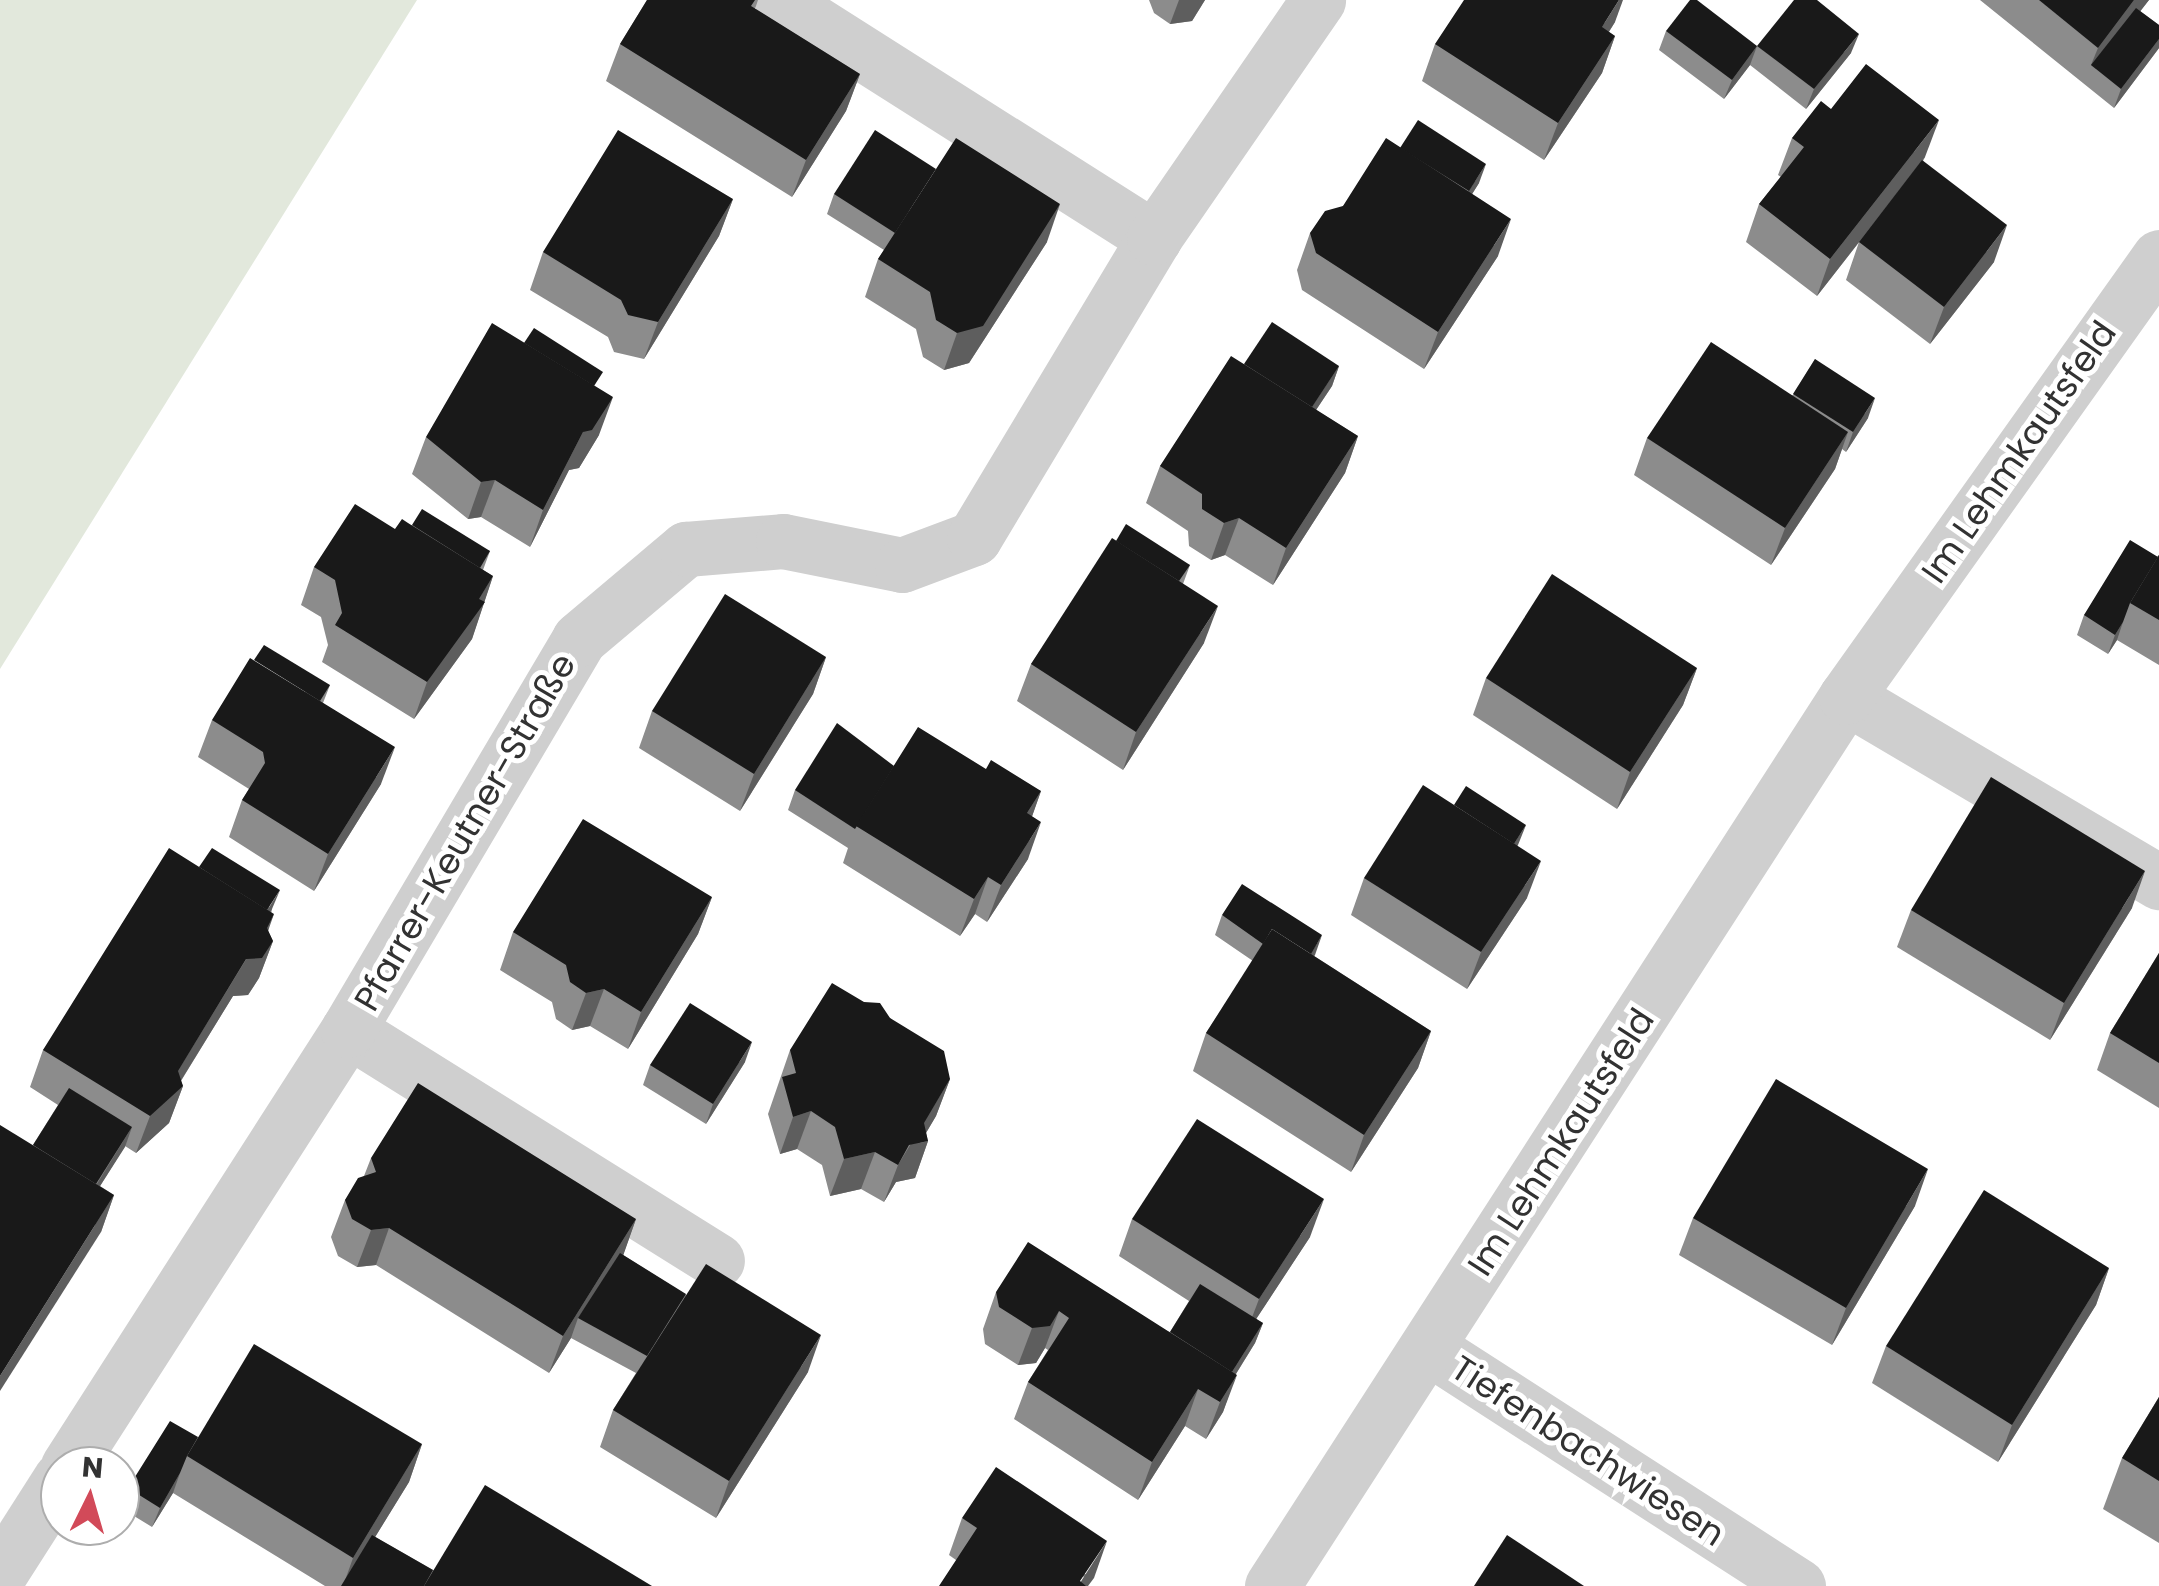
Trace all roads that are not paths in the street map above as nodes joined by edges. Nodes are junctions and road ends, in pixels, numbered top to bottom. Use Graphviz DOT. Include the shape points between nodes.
graph roads {
  1 [pos="1318,0"];
  2 [pos="782,2"];
  3 [pos="1154,238"];
  4 [pos="2159,257"];
  5 [pos="1846,697"];
  6 [pos="2159,882"];
  7 [pos="348,1030"];
  8 [pos="717,1261"];
  9 [pos="1429,1348"];
  10 [pos="81,1446"];
  11 [pos="40,1510"];
  12 [pos="0,1573"];
  13 [pos="1272,1586"];
  14 [pos="1798,1586"];
  1 -- 3 [label="street, Pfarrer-Keutner-Straße"];
  2 -- 3 [label="street"];
  3 -- 7 [label="street, Pfarrer-Keutner-Straße" via="974,538 902,565 784,541 686,549 579,638"];
  4 -- 5 [label="street, Im Lehmkautsfeld"];
  5 -- 6 [label="street"];
  5 -- 9 [label="street, Im Lehmkautsfeld"];
  7 -- 8 [label="street, Pfarrer-Keutner-Straße"];
  7 -- 10 [label="street, Pfarrer-Keutner-Straße"];
  9 -- 13 [label="street, Im Lehmkautsfeld"];
  9 -- 14 [label="street, Tiefenbachwiesen"];
  11 -- 12 [label="street"];
}
